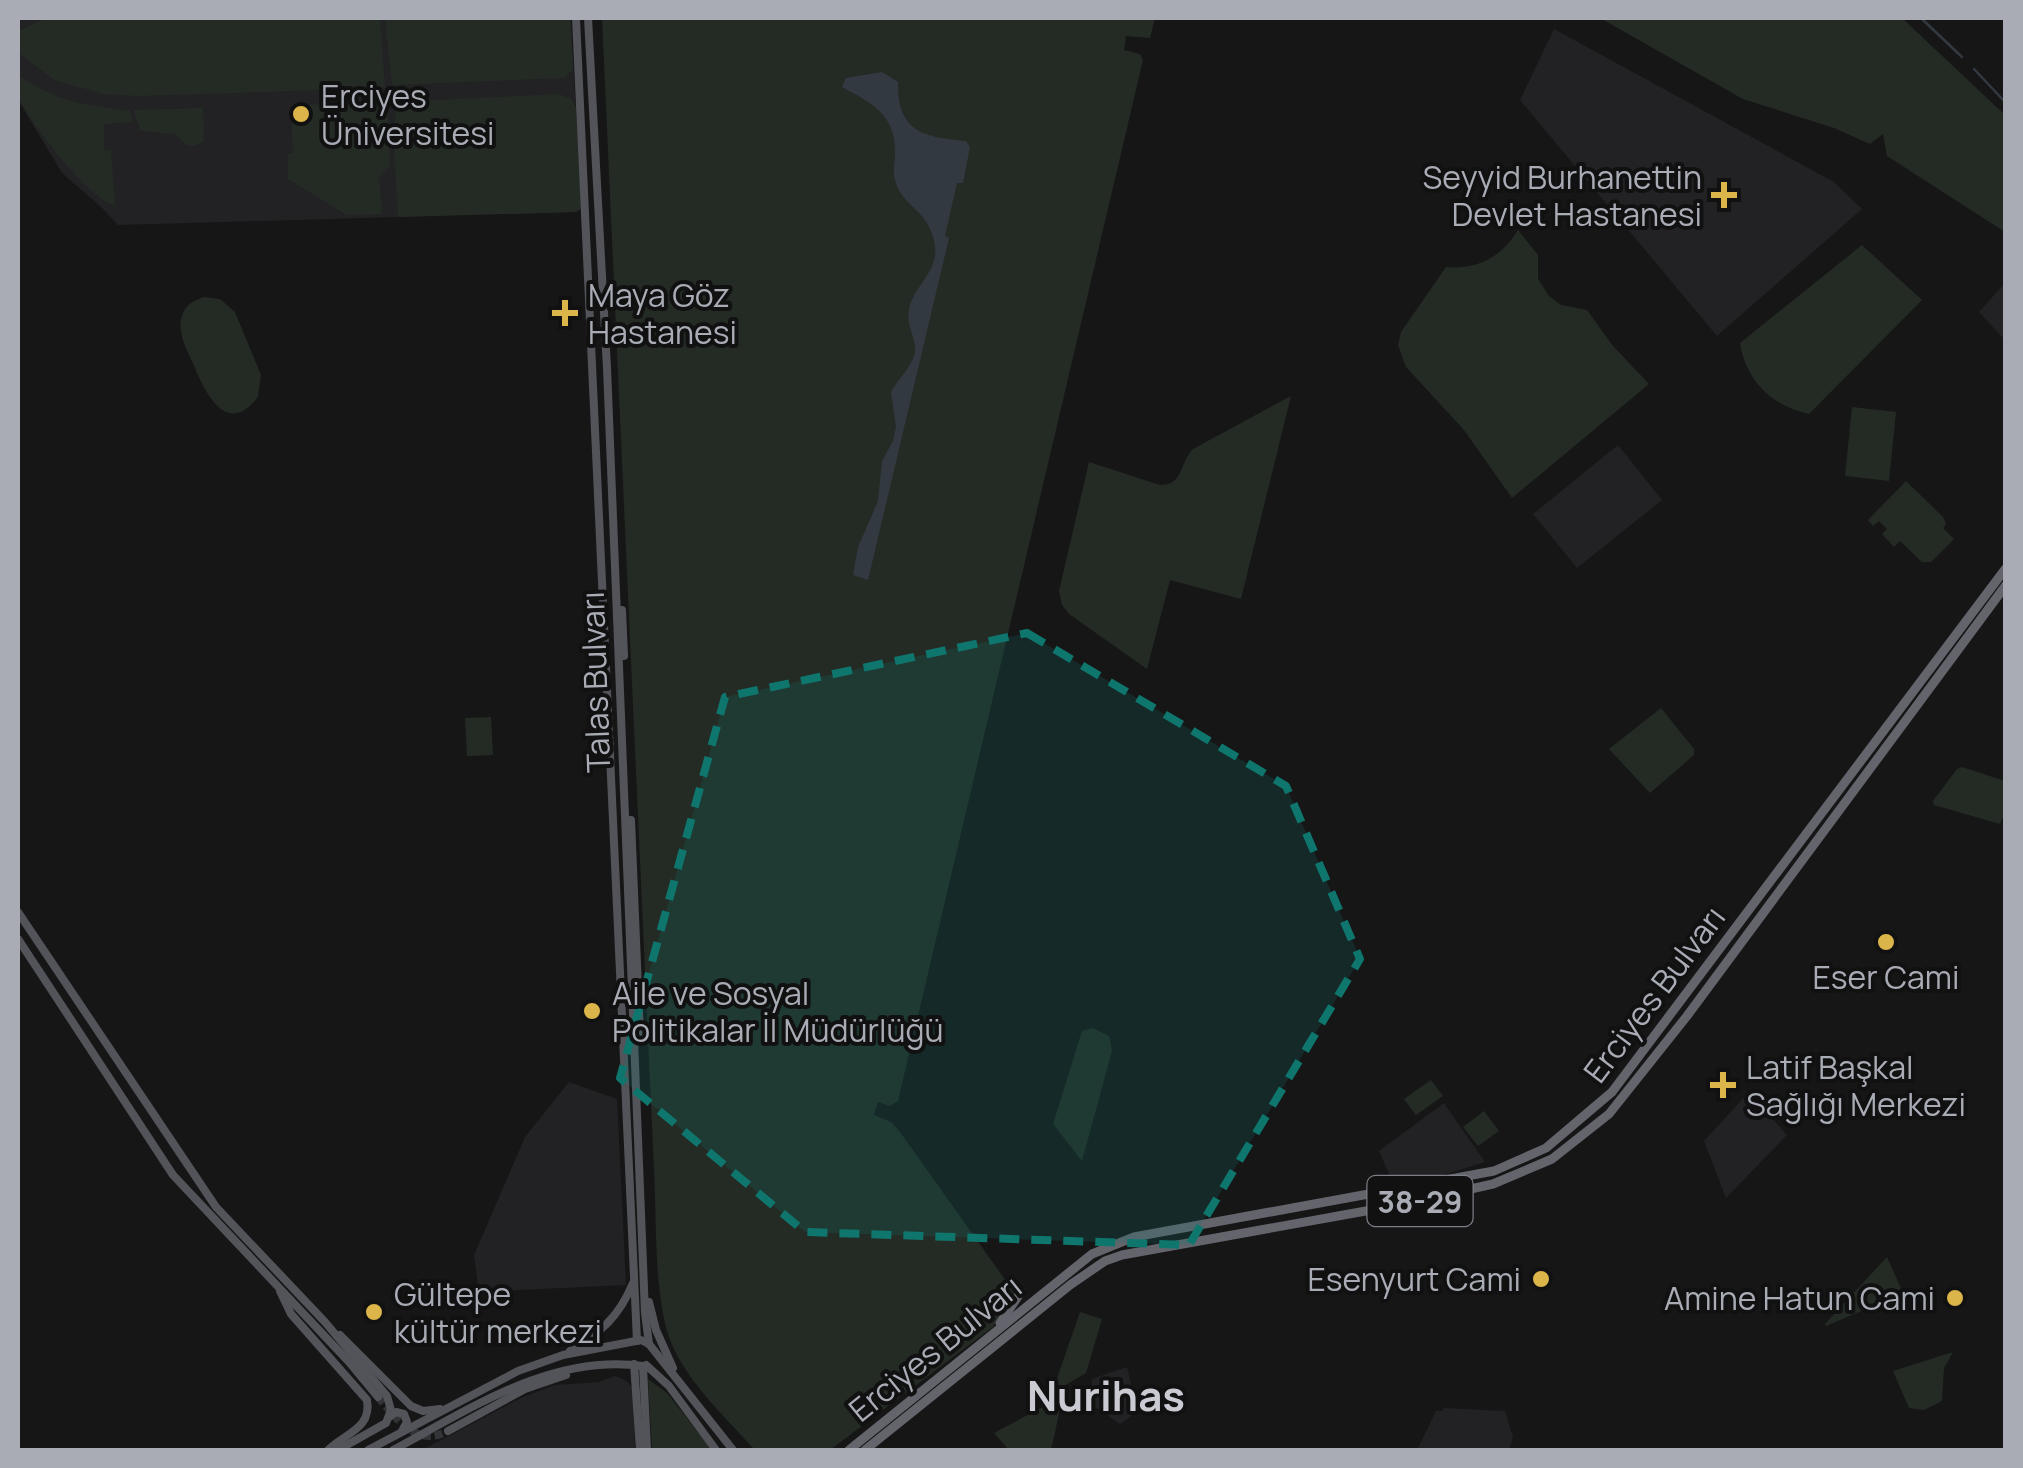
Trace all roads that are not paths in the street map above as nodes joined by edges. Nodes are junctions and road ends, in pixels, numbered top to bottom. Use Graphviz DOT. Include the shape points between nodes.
graph roads {
  1 [pos="576,18"];
  2 [pos="591,18"];
  3 [pos="2006,568"];
  4 [pos="2006,588"];
  5 [pos="18,912"];
  6 [pos="18,939"];
  7 [pos="635,1278"];
  8 [pos="645,1282"];
  9 [pos="277,1285"];
  10 [pos="1021,1292"];
  11 [pos="325,1322"];
  12 [pos="992,1335"];
  13 [pos="636,1341"];
  14 [pos="650,1345"];
  15 [pos="563,1354"];
  16 [pos="638,1364"];
  17 [pos="599,1366"];
  18 [pos="682,1385"];
  19 [pos="382,1396"];
  20 [pos="368,1404"];
  21 [pos="444,1409"];
  22 [pos="389,1417"];
  23 [pos="448,1431"];
  24 [pos="399,1434"];
  25 [pos="328,1450"];
  26 [pos="338,1450"];
  27 [pos="368,1450"];
  28 [pos="394,1450"];
  29 [pos="640,1450"];
  30 [pos="648,1450"];
  31 [pos="716,1450"];
  32 [pos="733,1450"];
  33 [pos="849,1450"];
  34 [pos="865,1450"];
  1 -- 7 [label="main road, Talas Bulvarı"];
  2 -- 8 [label="main road, Talas Bulvarı"];
  3 -- 12 [label="highway, Erciyes Bulvarı / 38-29" via="1612,1092 1546,1148 1494,1172 1134,1237 1092,1254"];
  4 -- 34 [label="highway, Erciyes Bulvarı / 38-29" via="1687,1016 1609,1114 1552,1159 1494,1184 1105,1261"];
  5 -- 11 [label="main road" via="210,1200"];
  6 -- 9 [label="main road" via="173,1175"];
  7 -- 13 [label="main road, Talas Bulvarı"];
  7 -- 15 [label="main road" via="614,1320"];
  8 -- 14 [label="main road, Talas Bulvarı"];
  8 -- 18 [label="main road" via="656,1330"];
  9 -- 19 [label="main road"];
  9 -- 20 [label="main road" via="291,1314"];
  10 -- 12 [label="highway"];
  11 -- 19 [label="main road"];
  11 -- 21 [label="main road" via="412,1406"];
  12 -- 33 [label="highway, Erciyes Bulvarı / 38-29"];
  13 -- 14 [label="main road"];
  13 -- 15 [label="main road"];
  13 -- 16 [label="main road, Talas Bulvarı" via="628,1351"];
  14 -- 16 [label="main road" via="653,1355"];
  14 -- 18 [label="main road"];
  15 -- 21 [label="main road"];
  16 -- 17 [label="main road"];
  16 -- 29 [label="main road"];
  16 -- 30 [label="main road"];
  16 -- 31 [label="main road" via="669,1386"];
  17 -- 23 [label="main road" via="525,1389"];
  17 -- 28 [label="main road" via="531,1378"];
  18 -- 32 [label="main road"];
  19 -- 20 [label="main road" via="381,1404"];
  19 -- 22 [label="main road"];
  20 -- 25 [label="main road" via="365,1423"];
  21 -- 24 [label="main road"];
  22 -- 24 [label="main road" via="405,1416"];
  22 -- 26 [label="main road"];
  24 -- 27 [label="main road"];
}
